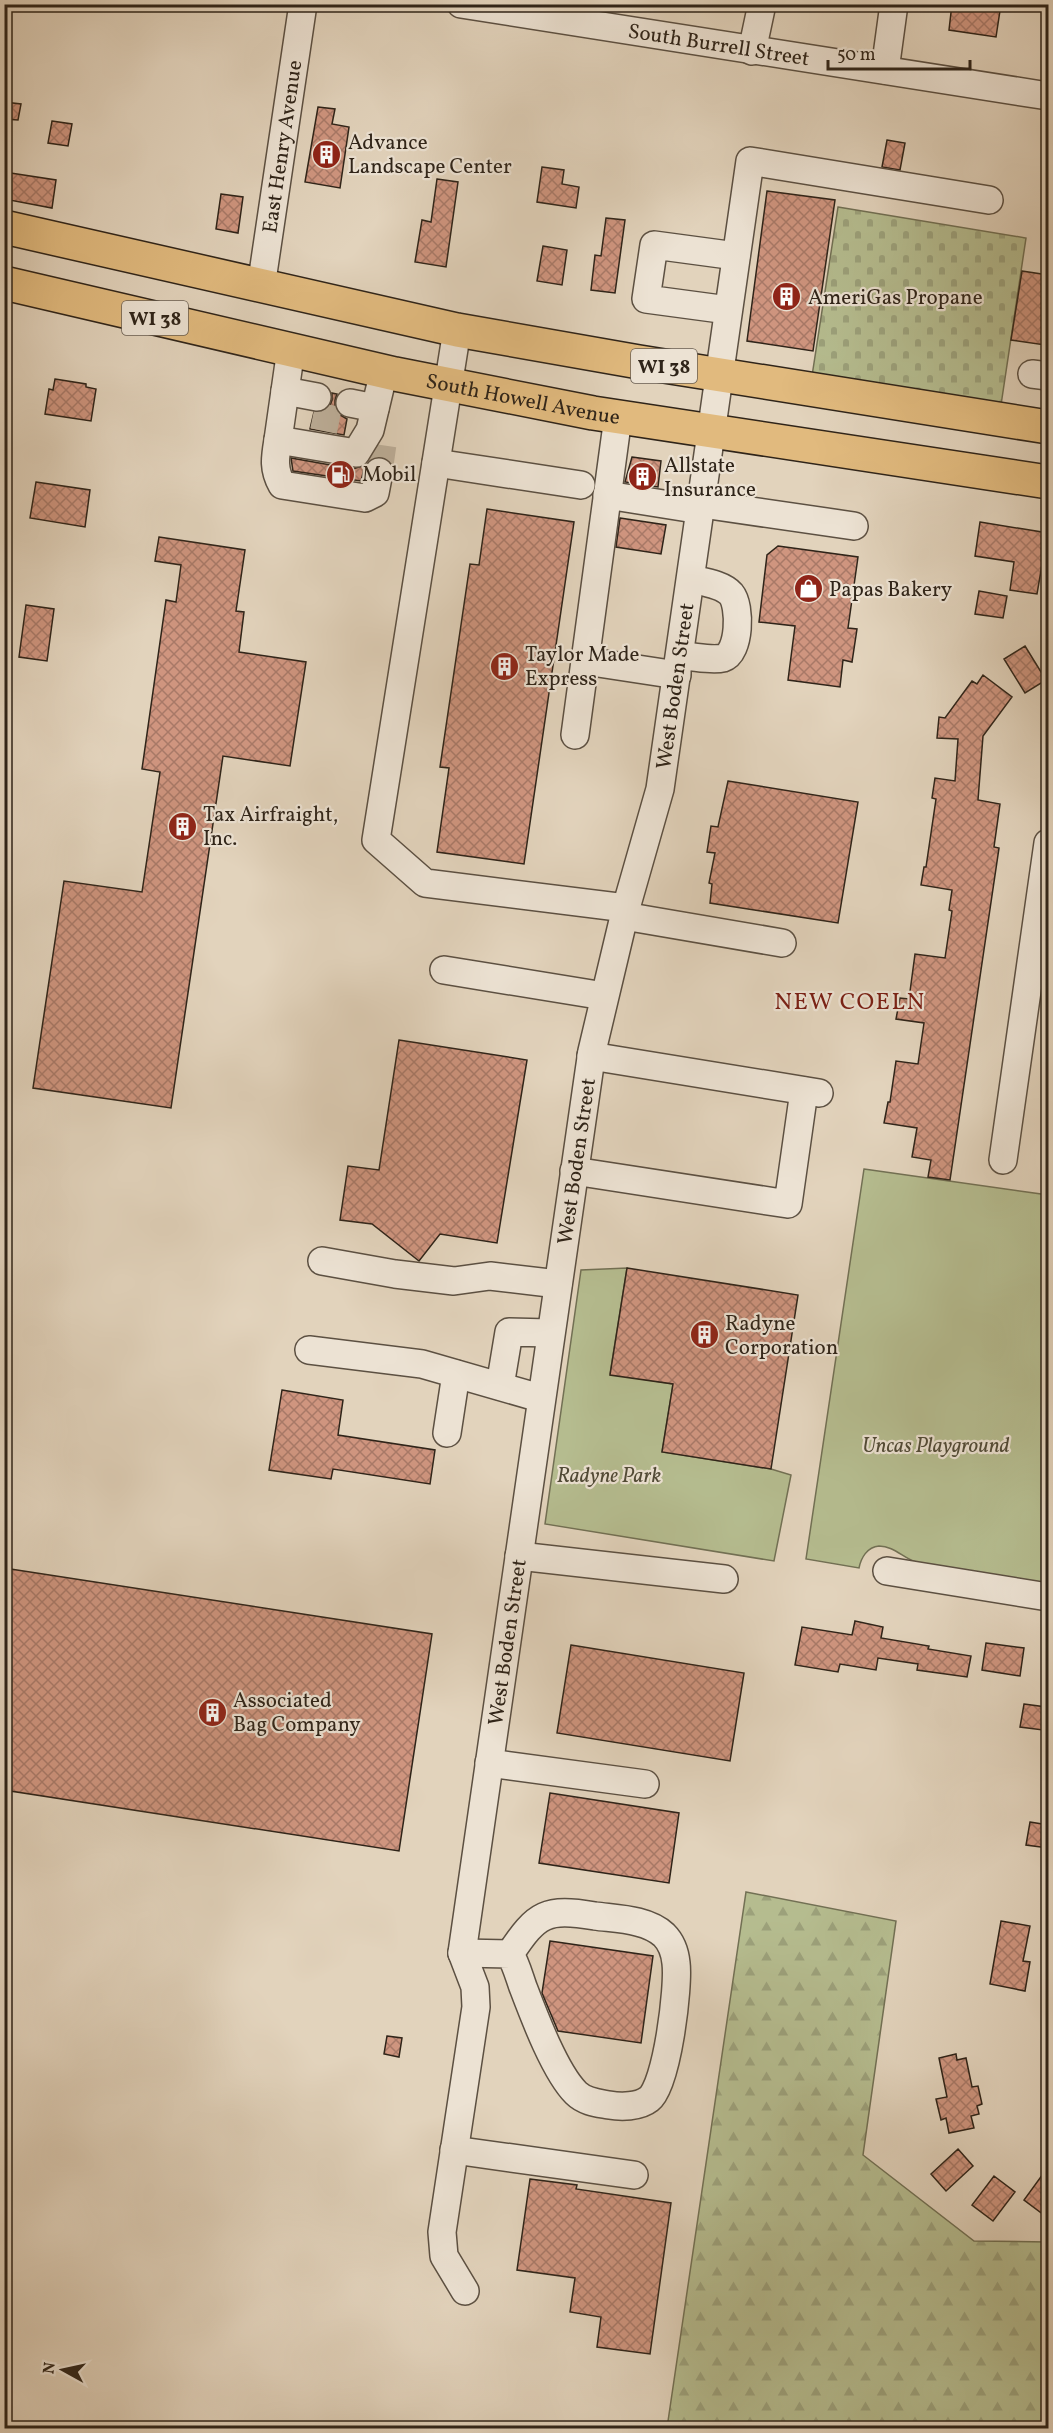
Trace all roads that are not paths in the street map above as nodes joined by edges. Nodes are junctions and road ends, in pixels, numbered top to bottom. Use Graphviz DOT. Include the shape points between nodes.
graph roads {
  1 [pos="303,4"];
  2 [pos="461,4"];
  3 [pos="762,4"];
  4 [pos="894,4"];
  5 [pos="589,15"];
  6 [pos="752,51"];
  7 [pos="885,70"];
  8 [pos="1048,96"];
  9 [pos="989,200"];
  10 [pos="4,227"];
  11 [pos="736,256"];
  12 [pos="4,283"];
  13 [pos="261,286"];
  14 [pos="728,310"];
  15 [pos="457,330"];
  16 [pos="291,349"];
  17 [pos="384,371"];
  18 [pos="719,375"];
  19 [pos="448,384"];
  20 [pos="284,400"];
  21 [pos="315,406"];
  22 [pos="618,417"];
  23 [pos="1048,421"];
  24 [pos="711,432"];
  25 [pos="278,440"];
  26 [pos="436,463"];
  27 [pos="379,472"];
  28 [pos="1048,482"];
  29 [pos="581,485"];
  30 [pos="607,495"];
  31 [pos="702,507"];
  32 [pos="854,526"];
  33 [pos="691,579"];
  34 [pos="585,661"];
  35 [pos="679,665"];
  36 [pos="575,735"];
  37 [pos="1048,843"];
  38 [pos="625,912"];
  39 [pos="782,943"];
  40 [pos="444,970"];
  41 [pos="604,996"];
  42 [pos="591,1056"];
  43 [pos="1003,1160"];
  44 [pos="574,1171"];
  45 [pos="322,1261"];
  46 [pos="558,1284"];
  47 [pos="550,1333"];
  48 [pos="309,1350"];
  49 [pos="456,1374"];
  50 [pos="500,1386"];
  51 [pos="540,1398"];
  52 [pos="447,1433"];
  53 [pos="519,1556"];
  54 [pos="887,1571"];
  55 [pos="724,1579"];
  56 [pos="1048,1597"];
  57 [pos="489,1763"];
  58 [pos="645,1784"];
  59 [pos="462,1953"];
  60 [pos="510,1954"];
  61 [pos="454,2150"];
  62 [pos="634,2175"];
  63 [pos="465,2291"];
  1 -- 13 [label="street, East Henry Avenue"];
  2 -- 5 [label="street, South Burrell Street"];
  3 -- 6 [label="street"];
  4 -- 7 [label="street"];
  5 -- 6 [label="street, South Burrell Street"];
  6 -- 7 [label="street, South Burrell Street"];
  7 -- 8 [label="street, South Burrell Street"];
  9 -- 11 [label="street, West Boden Street" via="750,161"];
  10 -- 13 [label="main road, WI 38"];
  11 -- 14 [label="street, West Boden Street"];
  11 -- 14 [label="street" via="654,245 646,299"];
  12 -- 16 [label="main road, South Howell Avenue / WI 38"];
  13 -- 15 [label="main road, WI 38"];
  14 -- 18 [label="street, West Boden Street"];
  15 -- 18 [label="main road, WI 38"];
  15 -- 19 [label="street"];
  16 -- 17 [label="main road, South Howell Avenue / WI 38"];
  16 -- 20 [label="street"];
  17 -- 19 [label="main road, South Howell Avenue / WI 38"];
  17 -- 25 [label="street" via="356,453"];
  18 -- 23 [label="main road, WI 38"];
  18 -- 24 [label="street, West Boden Street"];
  19 -- 22 [label="main road, South Howell Avenue / WI 38"];
  19 -- 26 [label="street"];
  20 -- 21 [label="street"];
  20 -- 25 [label="street"];
  22 -- 24 [label="main road, South Howell Avenue / WI 38"];
  22 -- 30 [label="street"];
  24 -- 28 [label="main road, South Howell Avenue / WI 38"];
  24 -- 31 [label="street, West Boden Street"];
  25 -- 27 [label="street" via="275,472 282,485 365,498 375,493"];
  26 -- 29 [label="street"];
  26 -- 38 [label="street" via="376,840 425,883"];
  30 -- 31 [label="street"];
  30 -- 34 [label="street"];
  31 -- 32 [label="street"];
  31 -- 33 [label="street, West Boden Street"];
  33 -- 35 [label="street, West Boden Street"];
  33 -- 35 [label="street" via="731,594 738,624 729,655"];
  34 -- 35 [label="street"];
  34 -- 36 [label="street"];
  35 -- 38 [label="street, West Boden Street" via="660,789"];
  37 -- 43 [label="street"];
  38 -- 39 [label="street"];
  38 -- 41 [label="street, West Boden Street"];
  40 -- 41 [label="street"];
  41 -- 42 [label="street, West Boden Street"];
  42 -- 44 [label="street, West Boden Street"];
  42 -- 44 [label="street" via="811,1092 788,1204"];
  44 -- 46 [label="street, West Boden Street"];
  45 -- 46 [label="street" via="454,1281 490,1276"];
  46 -- 47 [label="street, West Boden Street"];
  47 -- 50 [label="street" via="509,1332"];
  47 -- 51 [label="street, West Boden Street"];
  48 -- 49 [label="street" via="422,1364"];
  49 -- 50 [label="street"];
  49 -- 52 [label="street"];
  50 -- 51 [label="street"];
  51 -- 53 [label="street, West Boden Street"];
  53 -- 55 [label="street"];
  53 -- 57 [label="street, West Boden Street"];
  54 -- 56 [label="street"];
  57 -- 58 [label="street"];
  57 -- 59 [label="street, West Boden Street"];
  59 -- 60 [label="street"];
  59 -- 61 [label="street" via="475,1987 476,2007"];
  60 -- 60 [label="street" via="556,2063 577,2094 590,2102 614,2106 636,2105 650,2099 660,2082 669,2049 675,1997 674,1948 664,1935 648,1924 551,1912 528,1926"];
  61 -- 62 [label="street"];
  61 -- 63 [label="street" via="442,2232 444,2256"];
}
